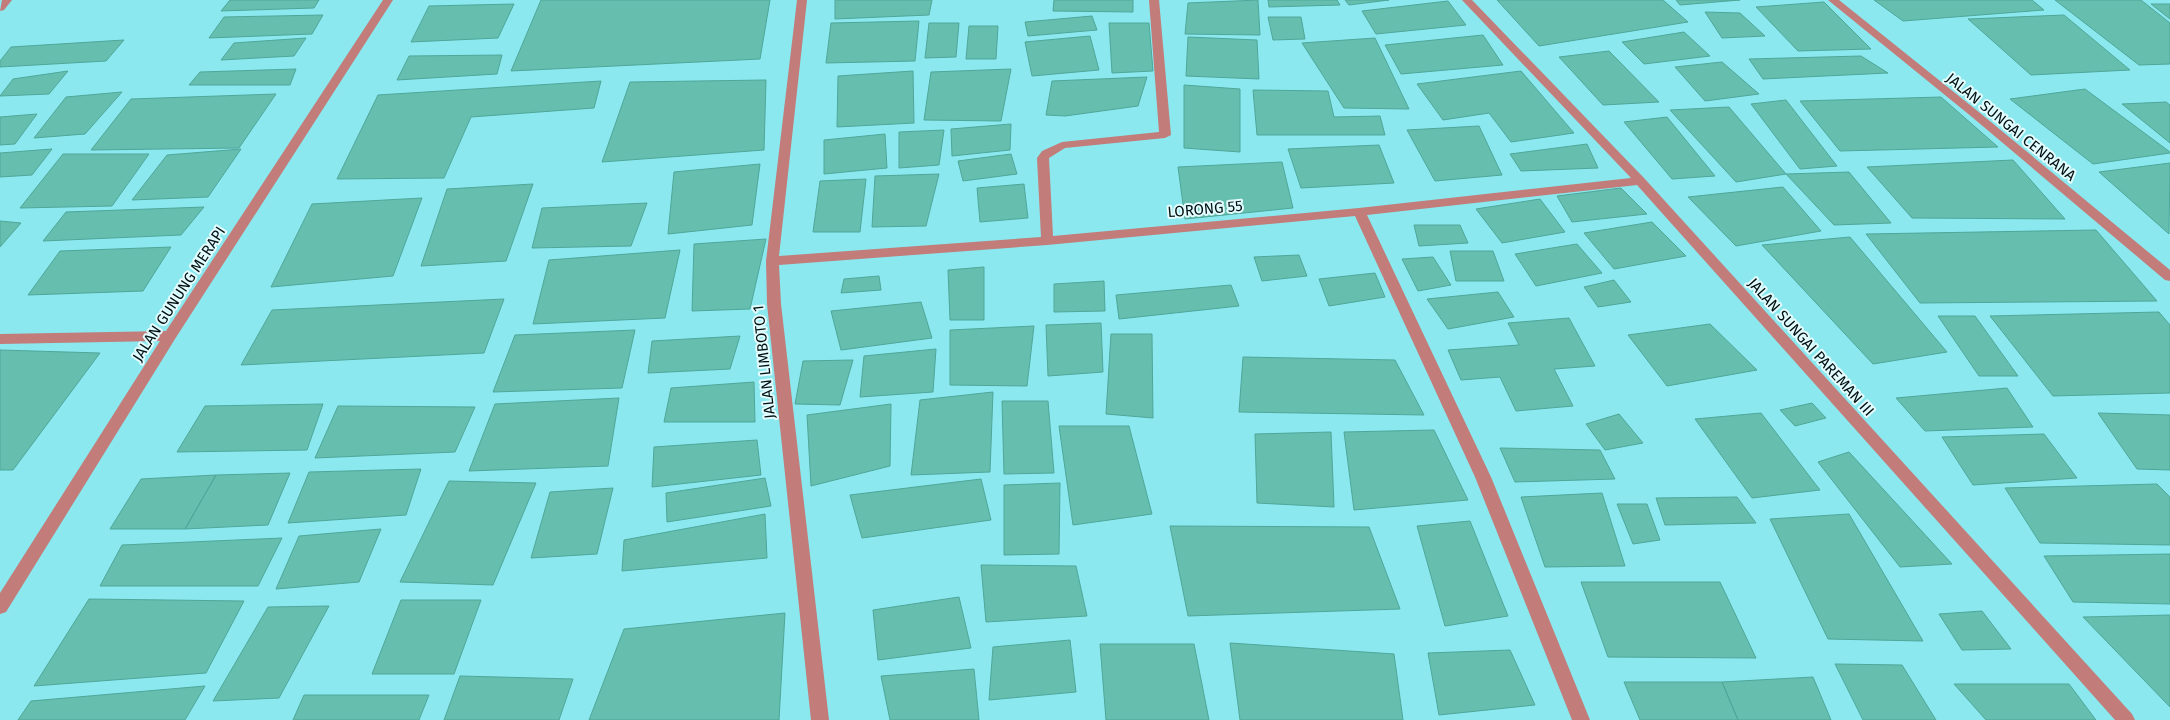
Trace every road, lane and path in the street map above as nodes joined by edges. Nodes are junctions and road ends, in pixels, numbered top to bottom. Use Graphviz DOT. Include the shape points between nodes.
graph roads {
  1 [pos="7,0"];
  2 [pos="388,0"];
  3 [pos="802,0"];
  4 [pos="1154,0"];
  5 [pos="1467,0"];
  6 [pos="1833,0"];
  7 [pos="0,8"];
  8 [pos="1640,181"];
  9 [pos="1359,212"];
  10 [pos="1047,241"];
  11 [pos="772,260"];
  12 [pos="2170,277"];
  13 [pos="170,336"];
  14 [pos="0,340"];
  15 [pos="0,607"];
  16 [pos="820,720"];
  17 [pos="1581,720"];
  18 [pos="2126,720"];
  1 -- 7 [label="street"];
  2 -- 13 [label="street, JALAN GUNUNG MERAPI"];
  3 -- 11 [label="street, JALAN LIMBOTO 1"];
  4 -- 10 [label="street" via="1165,135 1062,145 1046,153 1043,158"];
  5 -- 8 [label="street, JALAN SUNGAI PAREMAN III"];
  6 -- 12 [label="street, JALAN SUNGAI CENRANA"];
  8 -- 9 [label="street, LORONG 55"];
  8 -- 18 [label="street, JALAN SUNGAI PAREMAN III"];
  9 -- 10 [label="street, LORONG 55"];
  9 -- 17 [label="street" via="1482,477"];
  10 -- 11 [label="street, LORONG 55"];
  11 -- 16 [label="street, JALAN LIMBOTO 1" via="775,314"];
  13 -- 14 [label="street"];
  13 -- 15 [label="street, JALAN GUNUNG MERAPI"];
}
